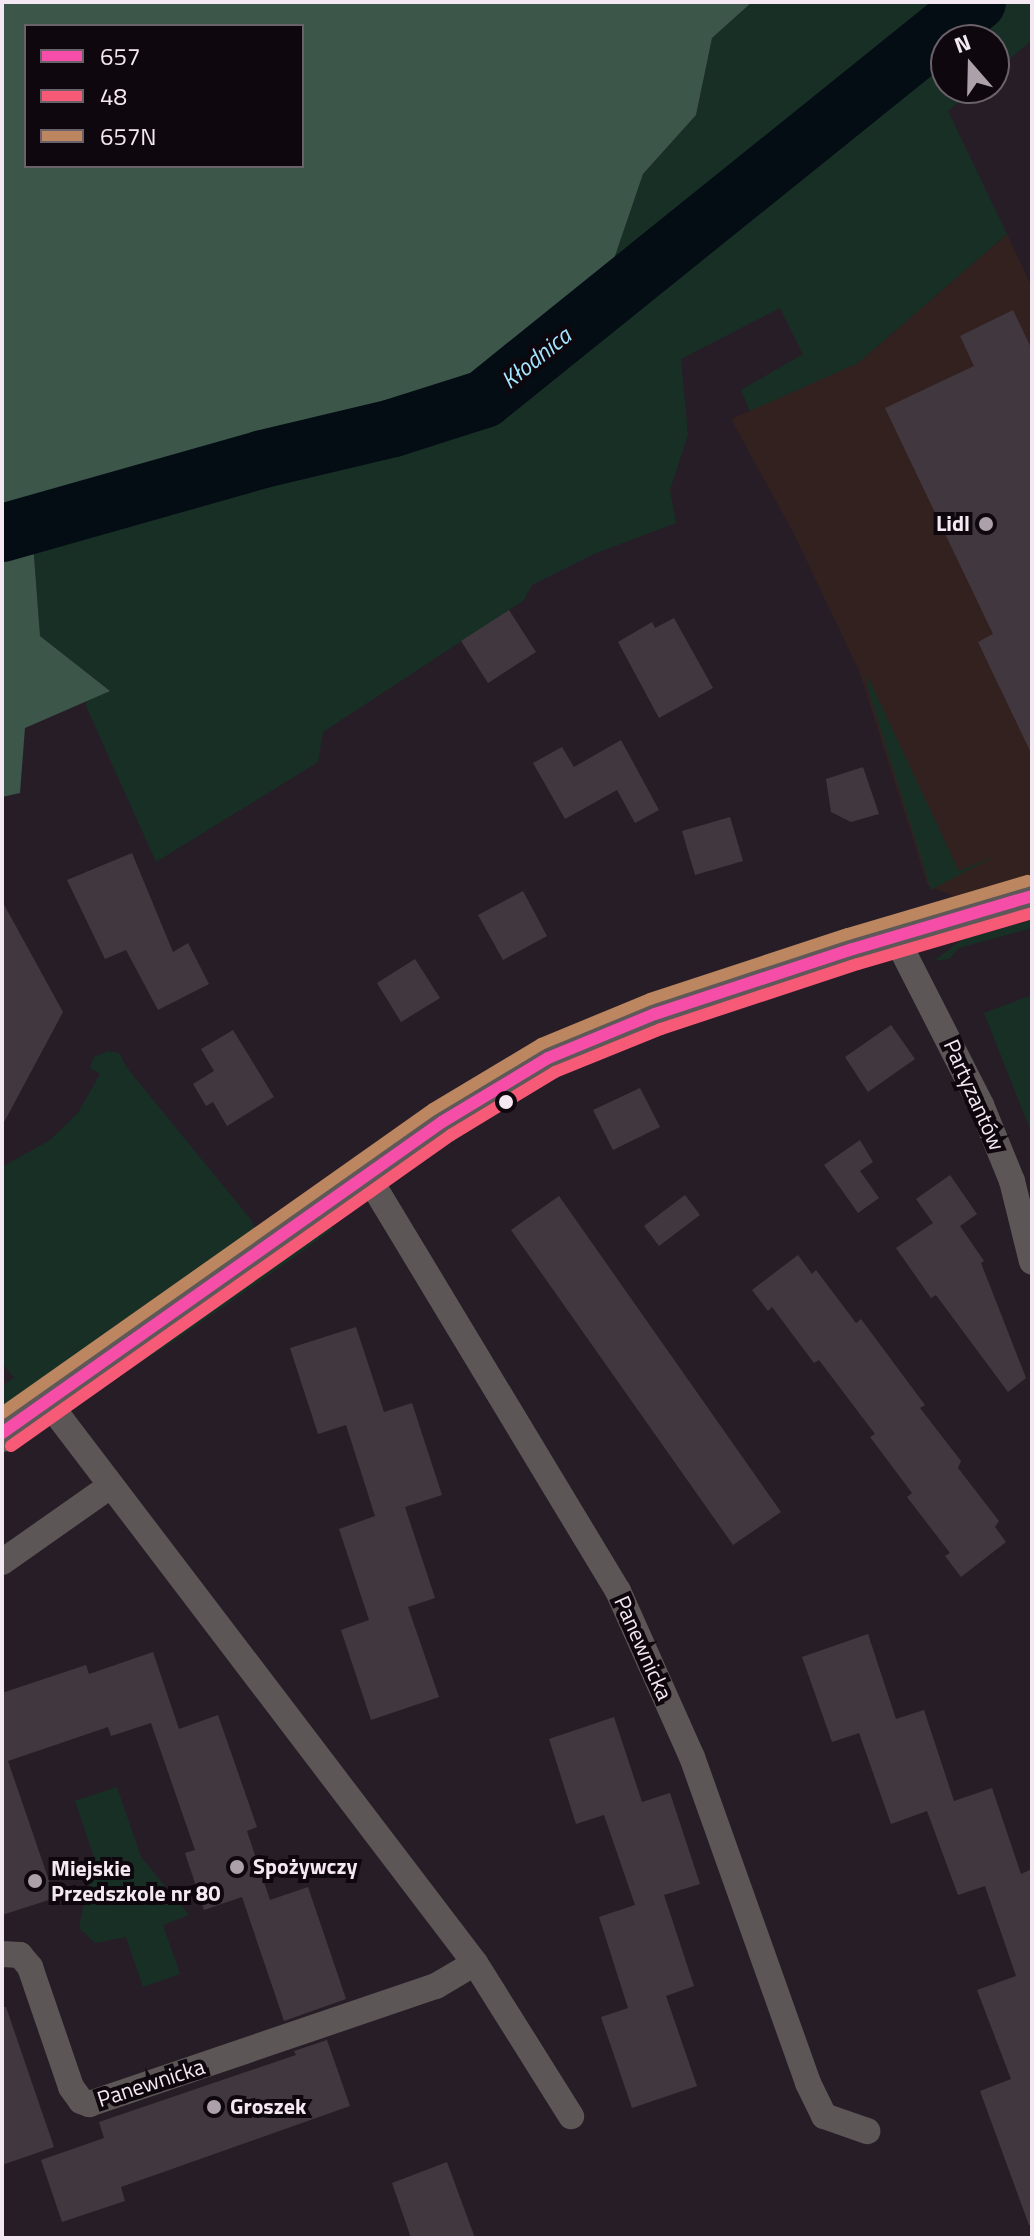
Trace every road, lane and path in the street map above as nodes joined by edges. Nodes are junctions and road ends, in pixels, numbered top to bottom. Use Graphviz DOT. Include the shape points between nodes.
graph roads {
  1 [pos="1032,896"];
  2 [pos="895,936"];
  3 [pos="367,1175"];
  4 [pos="1032,1262"];
  5 [pos="47,1401"];
  6 [pos="2,1433"];
  7 [pos="110,1486"];
  8 [pos="2,1562"];
  9 [pos="2,1954"];
  10 [pos="475,1963"];
  11 [pos="571,2116"];
  12 [pos="867,2131"];
  1 -- 2 [label="street"];
  2 -- 3 [label="street" via="606,1031 486,1092"];
  2 -- 4 [label="street, Partyzantów" via="981,1105 1012,1181"];
  3 -- 5 [label="street"];
  3 -- 12 [label="street, Panewnicka" via="618,1591 692,1757 824,2116"];
  5 -- 6 [label="street"];
  5 -- 7 [label="street"];
  7 -- 8 [label="street"];
  7 -- 10 [label="street"];
  9 -- 10 [label="street, Panewnicka" via="20,1955 30,1967 71,2087 89,2104 436,1986"];
  10 -- 11 [label="street"];
}
